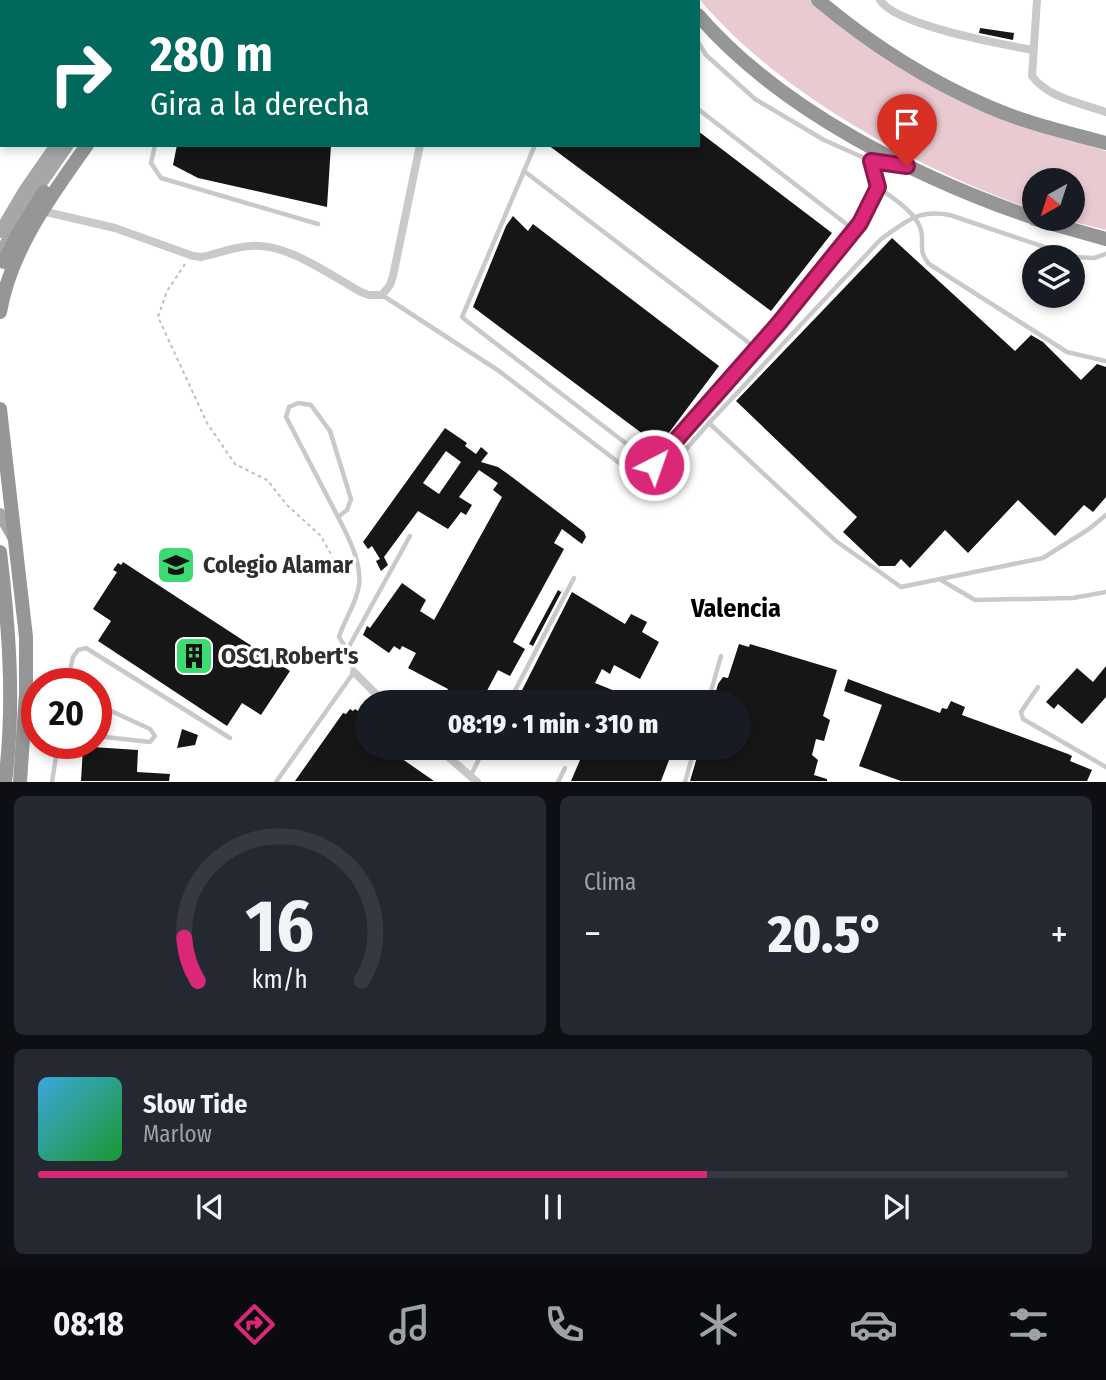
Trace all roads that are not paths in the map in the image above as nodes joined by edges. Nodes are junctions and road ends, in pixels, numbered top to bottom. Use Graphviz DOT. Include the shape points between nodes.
graph roads {
  1 [pos="818,0"];
  2 [pos="880,0"];
  3 [pos="1037,0"];
  4 [pos="700,17"];
  5 [pos="700,45"];
  6 [pos="1033,50"];
  7 [pos="700,111"];
  8 [pos="1106,112"];
  9 [pos="1106,143"];
  10 [pos="55,147"];
  11 [pos="67,147"];
  12 [pos="77,147"];
  13 [pos="87,147"];
  14 [pos="155,147"];
  15 [pos="420,147"];
  16 [pos="534,147"];
  17 [pos="871,161"];
  18 [pos="907,166"];
  19 [pos="524,171"];
  20 [pos="878,187"];
  21 [pos="43,211"];
  22 [pos="1022,215"];
  23 [pos="914,216"];
  24 [pos="318,224"];
  25 [pos="854,230"];
  26 [pos="1078,231"];
  27 [pos="0,232"];
  28 [pos="1106,239"];
  29 [pos="1106,254"];
  30 [pos="0,255"];
  31 [pos="0,276"];
  32 [pos="382,295"];
  33 [pos="0,312"];
  34 [pos="757,349"];
  35 [pos="1106,361"];
  36 [pos="0,409"];
  37 [pos="709,423"];
  38 [pos="0,466"];
  39 [pos="0,514"];
  40 [pos="1106,515"];
  41 [pos="338,517"];
  42 [pos="410,536"];
  43 [pos="13,537"];
  44 [pos="0,552"];
  45 [pos="573,578"];
  46 [pos="940,579"];
  47 [pos="1106,592"];
  48 [pos="4,632"];
  49 [pos="346,650"];
  50 [pos="721,656"];
  51 [pos="71,668"];
  52 [pos="354,672"];
  53 [pos="1038,687"];
  54 [pos="372,690"];
  55 [pos="515,690"];
  56 [pos="711,690"];
  57 [pos="112,711"];
  58 [pos="112,738"];
  59 [pos="230,738"];
  60 [pos="56,759"];
  61 [pos="452,760"];
  62 [pos="480,760"];
  63 [pos="691,760"];
  64 [pos="1106,767"];
  65 [pos="565,768"];
  66 [pos="473,778"];
  67 [pos="5,782"];
  68 [pos="20,782"];
  69 [pos="52,782"];
  70 [pos="276,782"];
  71 [pos="558,782"];
  72 [pos="685,782"];
  1 -- 9 [label="highway" via="857,31 941,84 1016,117"];
  2 -- 6 [label="street" via="894,13 968,38"];
  3 -- 6 [label="street"];
  4 -- 18 [label="highway" via="799,102"];
  5 -- 17 [label="lane" via="755,99 824,140"];
  6 -- 8 [label="street" via="1032,76 1039,86"];
  7 -- 25 [label="lane"];
  10 -- 27 [label="main road"];
  11 -- 30 [label="main road" via="22,211"];
  12 -- 31 [label="highway" via="35,204"];
  13 -- 21 [label="highway"];
  14 -- 24 [label="lane" via="151,163 161,178"];
  15 -- 32 [label="street" via="393,276"];
  16 -- 19 [label="lane"];
  17 -- 18 [label="lane"];
  17 -- 20 [label="lane"];
  18 -- 22 [label="highway"];
  19 -- 34 [label="lane"];
  19 -- 34 [label="lane" via="462,317 654,465"];
  20 -- 23 [label="lane"];
  20 -- 25 [label="lane"];
  21 -- 32 [label="street" via="115,228 193,256 251,246 272,248 288,252 361,292"];
  21 -- 33 [label="highway" via="11,267"];
  23 -- 29 [label="lane" via="950,215 1074,257"];
  23 -- 35 [label="lane" via="921,229 922,255 929,264 1067,352"];
  23 -- 37 [label="lane" via="881,239"];
  25 -- 34 [label="lane"];
  26 -- 28 [label="highway"];
  32 -- 37 [label="lane" via="499,371 652,488"];
  36 -- 43 [label="highway"];
  37 -- 46 [label="lane" via="836,541 901,587"];
  38 -- 39 [label="highway"];
  39 -- 43 [label="main road"];
  40 -- 46 [label="lane" via="1043,558"];
  41 -- 41 [label="lane" via="351,499 330,431 311,405 299,403 289,407 286,417"];
  41 -- 49 [label="lane" via="359,575 357,594 340,637"];
  42 -- 49 [label="lane"];
  43 -- 68 [label="highway" via="26,637"];
  44 -- 48 [label="highway"];
  45 -- 55 [label="lane"];
  46 -- 47 [label="lane" via="975,600 1073,598"];
  48 -- 67 [label="highway" via="10,702"];
  49 -- 52 [label="lane"];
  50 -- 56 [label="lane"];
  51 -- 59 [label="lane" via="78,650 86,648"];
  52 -- 54 [label="street"];
  52 -- 70 [label="lane"];
  53 -- 64 [label="lane" via="1021,712 1023,719"];
  57 -- 58 [label="lane" via="150,729 155,736 150,742"];
  60 -- 69 [label="lane"];
  61 -- 66 [label="street"];
  62 -- 66 [label="lane"];
  63 -- 72 [label="lane"];
  65 -- 71 [label="lane"];
}
